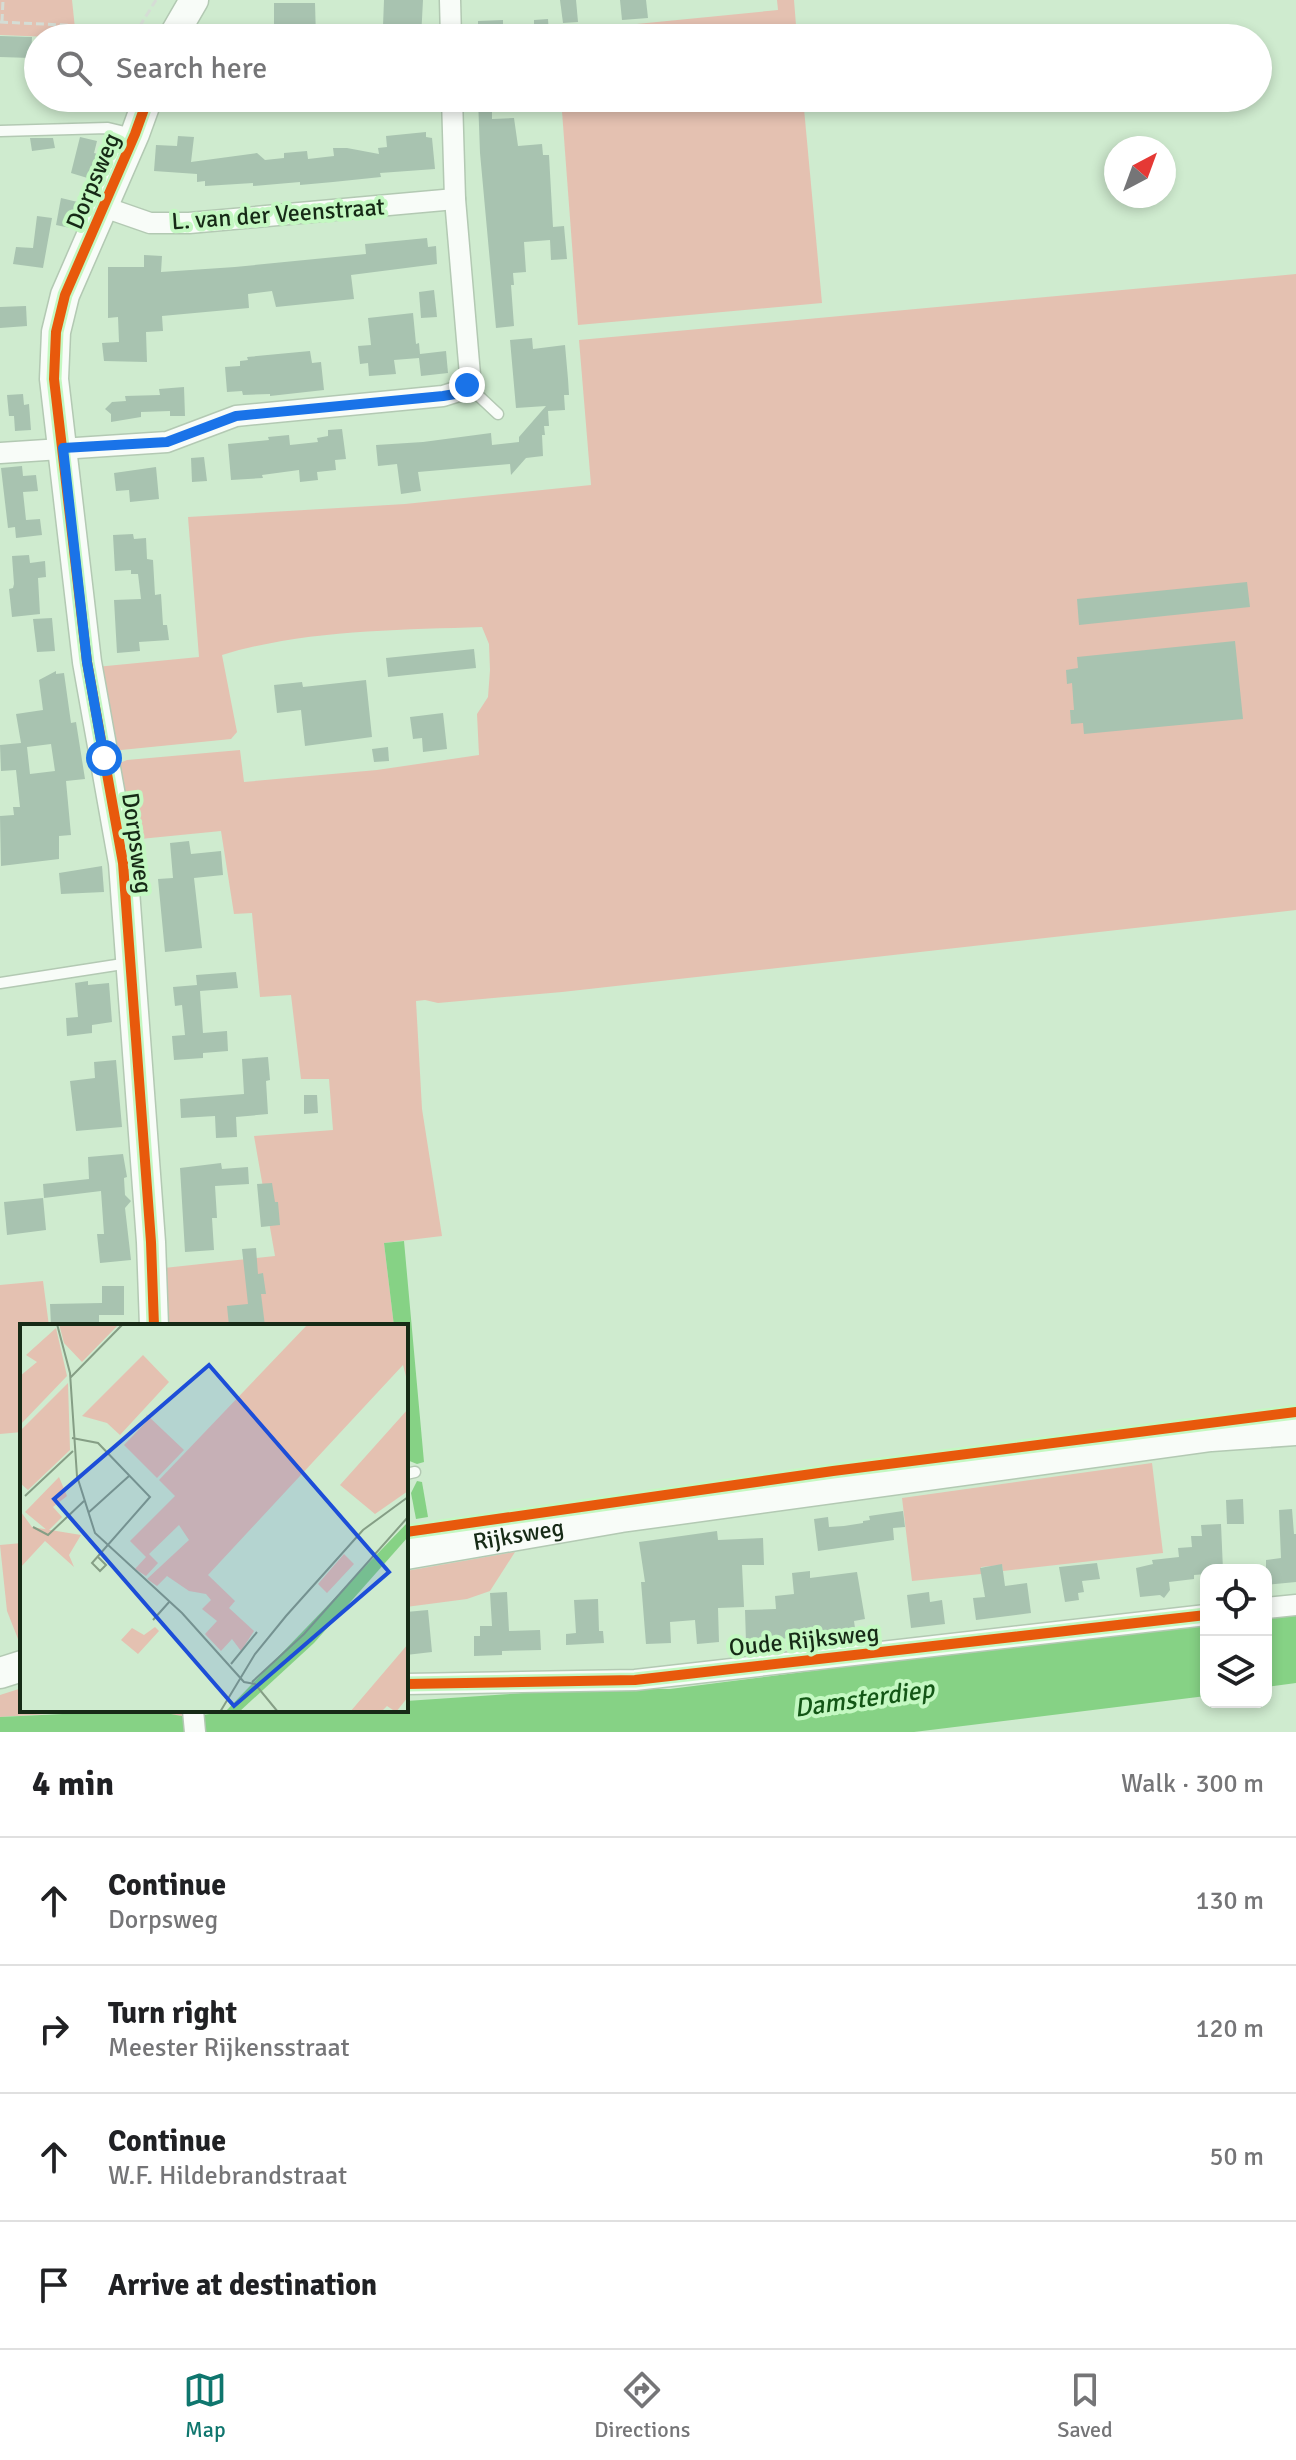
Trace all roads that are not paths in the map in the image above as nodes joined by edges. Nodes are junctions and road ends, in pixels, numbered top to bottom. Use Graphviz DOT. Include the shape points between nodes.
graph roads {
  1 [pos="194,0"];
  2 [pos="450,0"];
  3 [pos="180,24"];
  4 [pos="451,24"];
  5 [pos="143,112"];
  6 [pos="452,112"];
  7 [pos="0,131"];
  8 [pos="135,134"];
  9 [pos="455,199"];
  10 [pos="104,207"];
  11 [pos="467,385"];
  12 [pos="498,414"];
  13 [pos="63,448"];
  14 [pos="0,453"];
  15 [pos="131,963"];
  16 [pos="0,983"];
  17 [pos="154,1324"];
  18 [pos="1296,1430"];
  19 [pos="408,1554"];
  20 [pos="1296,1605"];
  21 [pos="1272,1607"];
  22 [pos="1200,1616"];
  23 [pos="20,1667"];
  24 [pos="0,1673"];
  25 [pos="408,1684"];
  1 -- 3 [label="street"];
  2 -- 4 [label="street"];
  5 -- 8 [label="street, Dorpsweg"];
  6 -- 9 [label="street"];
  7 -- 8 [label="lane, Dorpsweg" via="108,128"];
  8 -- 10 [label="street, Dorpsweg"];
  9 -- 10 [label="street, L. van der Veenstraat" via="189,223 150,223"];
  9 -- 11 [label="street" via="470,369"];
  10 -- 13 [label="street, Dorpsweg" via="65,295 56,332 54,379"];
  11 -- 12 [label="lane"];
  11 -- 13 [label="street" via="455,394 236,416 167,442"];
  13 -- 14 [label="street"];
  13 -- 15 [label="street, Dorpsweg" via="87,662 123,863"];
  15 -- 16 [label="lane"];
  15 -- 17 [label="street, Dorpsweg"];
  18 -- 19 [label="main road, Rijksweg" via="1211,1436 637,1515"];
  20 -- 21 [label="street"];
  22 -- 25 [label="street, Oude Rijksweg" via="635,1680"];
  23 -- 24 [label="main road"];
}
